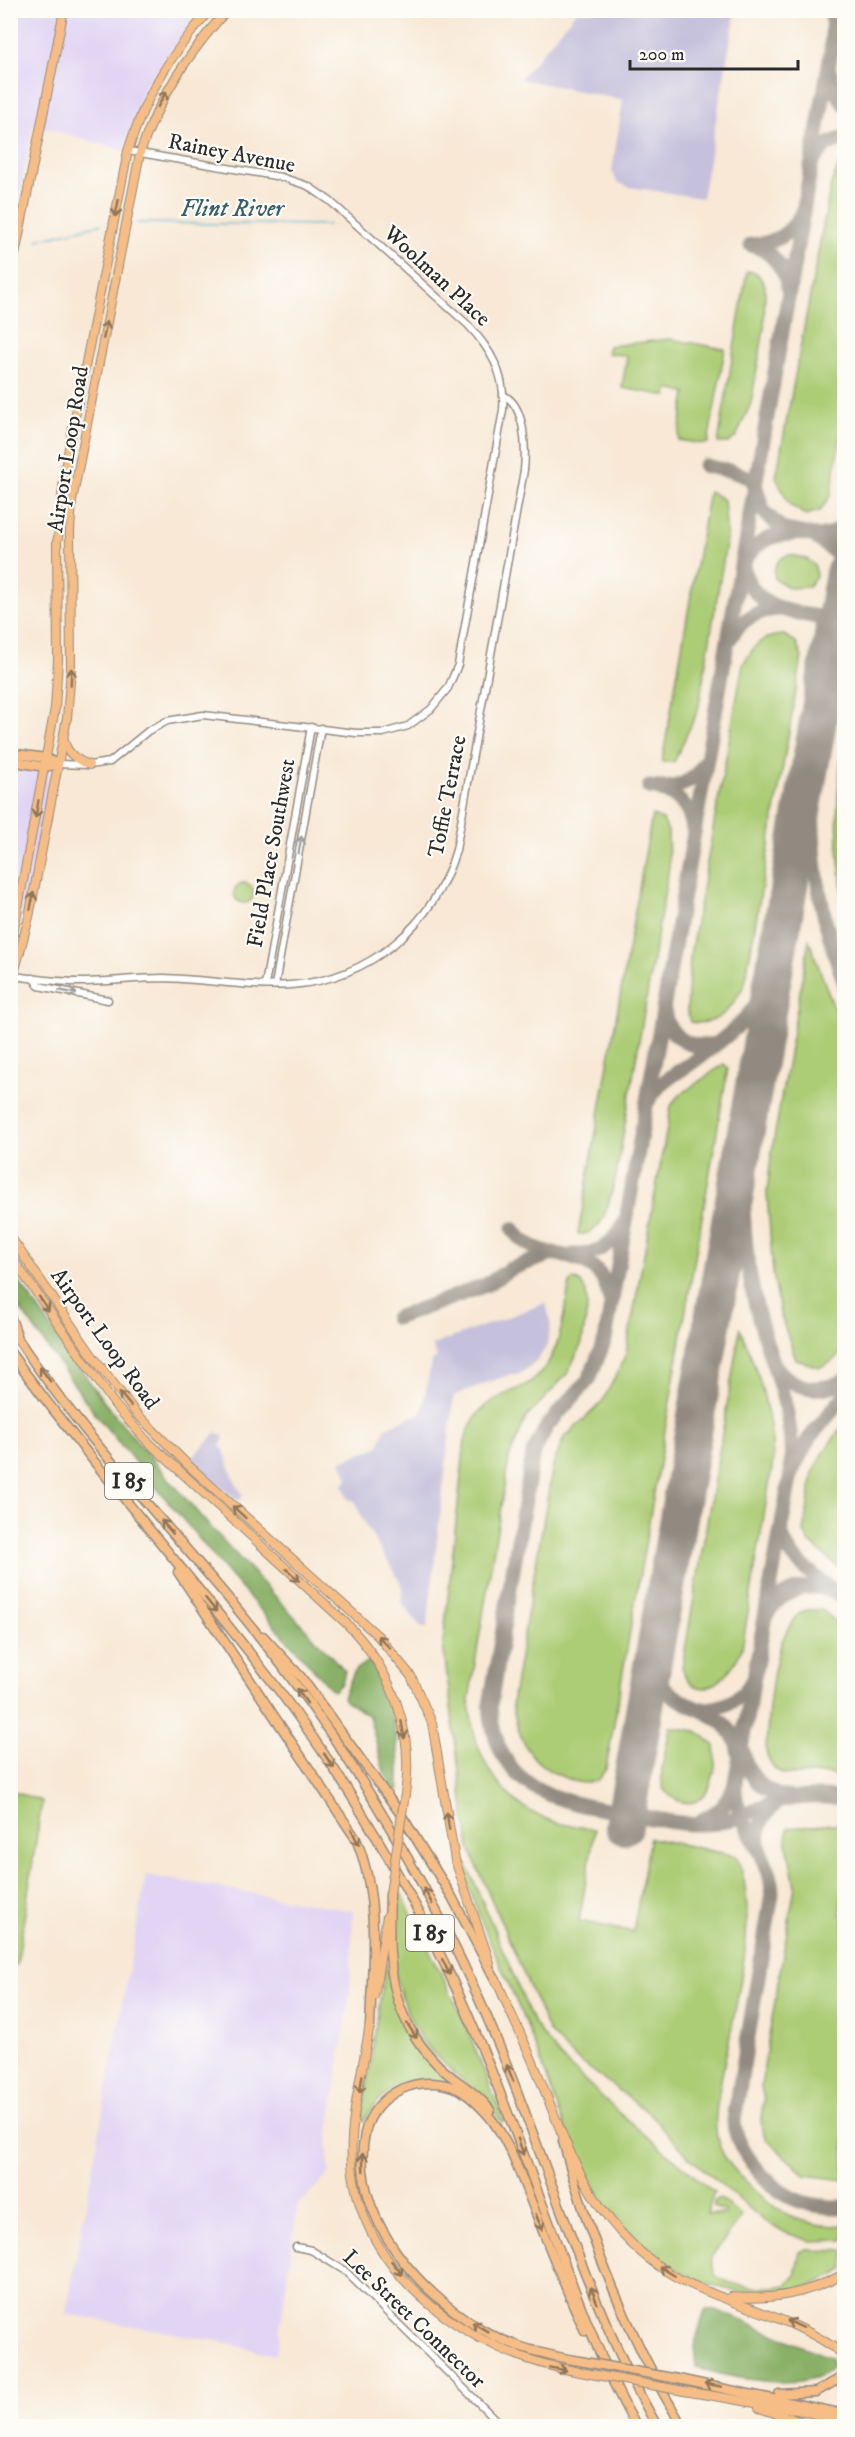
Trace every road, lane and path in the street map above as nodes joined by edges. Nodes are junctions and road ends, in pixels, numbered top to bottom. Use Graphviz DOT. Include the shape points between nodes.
graph roads {
  1 [pos="64,10"];
  2 [pos="210,10"];
  3 [pos="227,10"];
  4 [pos="128,151"];
  5 [pos="140,153"];
  6 [pos="325,197"];
  7 [pos="10,280"];
  8 [pos="503,395"];
  9 [pos="311,726"];
  10 [pos="321,728"];
  11 [pos="63,735"];
  12 [pos="10,753"];
  13 [pos="10,761"];
  14 [pos="45,763"];
  15 [pos="57,764"];
  16 [pos="89,765"];
  17 [pos="296,814"];
  18 [pos="305,816"];
  19 [pos="285,875"];
  20 [pos="294,876"];
  21 [pos="277,923"];
  22 [pos="285,925"];
  23 [pos="10,951"];
  24 [pos="13,976"];
  25 [pos="33,978"];
  26 [pos="265,985"];
  27 [pos="275,985"];
  28 [pos="10,989"];
  29 [pos="108,1000"];
  30 [pos="10,1236"];
  31 [pos="10,1256"];
  32 [pos="10,1316"];
  33 [pos="10,1327"];
  34 [pos="18,1338"];
  35 [pos="10,1352"];
  36 [pos="173,1561"];
  37 [pos="246,1620"];
  38 [pos="390,1894"];
  39 [pos="497,1983"];
  40 [pos="370,2027"];
  41 [pos="563,2141"];
  42 [pos="510,2149"];
  43 [pos="296,2247"];
  44 [pos="844,2274"];
  45 [pos="720,2295"];
  46 [pos="599,2353"];
  47 [pos="844,2355"];
  48 [pos="844,2376"];
  49 [pos="748,2392"];
  50 [pos="738,2401"];
  51 [pos="844,2414"];
  52 [pos="844,2422"];
  53 [pos="502,2427"];
  54 [pos="636,2427"];
  55 [pos="657,2427"];
  56 [pos="682,2427"];
  57 [pos="815,2427"];
  1 -- 7 [label="main road"];
  2 -- 4 [label="main road, Airport Loop Road" via="179,45 152,87"];
  5 -- 3 [label="main road, Airport Loop Road, one-way" via="152,118 183,63"];
  4 -- 5 [label="street, Rainey Avenue"];
  4 -- 14 [label="main road, Airport Loop Road, one-way" via="65,468 58,539 57,681"];
  5 -- 6 [label="street, Rainey Avenue" via="288,178"];
  11 -- 5 [label="main road, Airport Loop Road, one-way" via="71,679 72,501"];
  6 -- 8 [label="street, Woolman Place" via="479,337 498,368"];
  8 -- 10 [label="street, Woolman Place" via="458,665 442,698 420,719 383,733"];
  8 -- 27 [label="street, Toffie Terrace" via="511,400 521,421 525,461 452,866 424,916 384,952 359,967 322,979"];
  9 -- 10 [label="street, Woolman Place"];
  9 -- 16 [label="street, Woolman Place" via="203,715 167,721 118,757"];
  9 -- 17 [label="street, Field Place Southwest"];
  10 -- 18 [label="street, Field Place Southwest"];
  11 -- 15 [label="main road, Airport Loop Road"];
  11 -- 16 [label="main road" via="68,751"];
  12 -- 14 [label="highway"];
  13 -- 14 [label="highway"];
  14 -- 15 [label="highway"];
  14 -- 23 [label="main road, Airport Loop Road, one-way"];
  15 -- 16 [label="street"];
  24 -- 15 [label="main road, Airport Loop Road, one-way" via="30,917"];
  17 -- 18 [label="street"];
  17 -- 19 [label="street, Field Place Southwest"];
  20 -- 18 [label="street, Field Place Southwest, one-way"];
  19 -- 20 [label="street"];
  19 -- 21 [label="street, Field Place Southwest"];
  20 -- 22 [label="street, Field Place Southwest"];
  21 -- 22 [label="street"];
  21 -- 26 [label="street, Field Place Southwest"];
  22 -- 27 [label="street, Field Place Southwest"];
  24 -- 25 [label="street, Toffie Terrace"];
  24 -- 28 [label="main road, Airport Loop Road"];
  25 -- 26 [label="street, Toffie Terrace" via="79,982 174,979"];
  25 -- 29 [label="street, one-way" via="39,986"];
  26 -- 27 [label="street, Toffie Terrace"];
  39 -- 30 [label="main road, Airport Loop Road, one-way" via="460,1879 432,1723 411,1676 378,1636 179,1457 120,1394"];
  31 -- 38 [label="main road, Airport Loop Road, one-way, bridge" via="115,1406 171,1466 346,1623 371,1651 398,1706 406,1751 405,1794"];
  32 -- 34 [label="highway"];
  33 -- 34 [label="highway, I 85"];
  37 -- 34 [label="highway, I 85, one-way" via="68,1406"];
  35 -- 36 [label="highway, I 85"];
  36 -- 40 [label="highway, one-way" via="196,1603 356,1839 368,1870 373,1906"];
  36 -- 46 [label="highway, I 85, one-way" via="255,1660 314,1740 356,1803 417,1909 488,2059"];
  37 -- 39 [label="highway" via="301,1677 402,1816 452,1897"];
  55 -- 37 [label="highway, I 85, one-way" via="608,2330 497,2039 446,1928 377,1805"];
  38 -- 40 [label="main road, Airport Loop Road"];
  38 -- 42 [label="highway, one-way" via="390,1962 401,2014 439,2066 488,2107"];
  39 -- 41 [label="main road, Airport Loop Road" via="533,2061"];
  40 -- 50 [label="main road, Airport Loop Road, one-way, bridge" via="352,2160 355,2186 382,2247 421,2295 466,2332 523,2360"];
  45 -- 41 [label="main road, Airport Loop Road, one-way" via="676,2277 628,2241 600,2209"];
  41 -- 56 [label="highway" via="587,2218 619,2299 643,2355"];
  42 -- 46 [label="highway, one-way" via="570,2299"];
  49 -- 42 [label="highway, one-way, bridge" via="534,2352 505,2341 430,2291 397,2251 370,2201 363,2166 366,2131 378,2107 409,2085 436,2083 459,2090 488,2116"];
  43 -- 53 [label="street, Lee Street Connector" via="323,2256 345,2271"];
  44 -- 45 [label="main road" via="815,2288 784,2296"];
  47 -- 45 [label="main road, Airport Loop Road, one-way" via="795,2324"];
  46 -- 54 [label="highway, I 85"];
  48 -- 49 [label="highway" via="824,2390 806,2394"];
  49 -- 51 [label="highway"];
  50 -- 52 [label="main road"];
  50 -- 57 [label="main road"];
}
